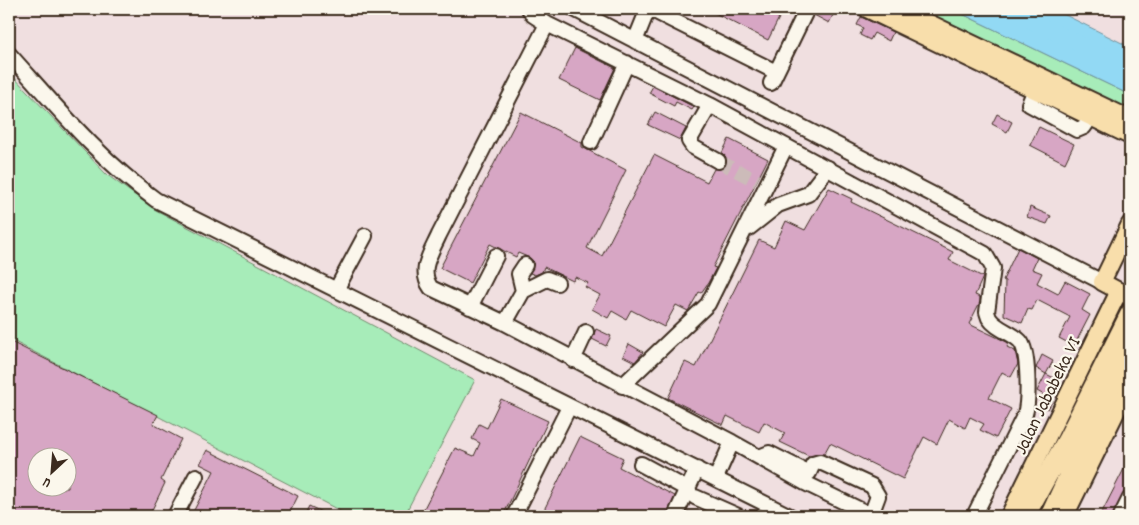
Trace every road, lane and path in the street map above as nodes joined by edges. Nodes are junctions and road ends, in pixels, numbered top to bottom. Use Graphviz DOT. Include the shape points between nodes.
graph roads {
  1 [pos="528,9"];
  2 [pos="574,9"];
  3 [pos="649,9"];
  4 [pos="807,9"];
  5 [pos="867,9"];
  6 [pos="900,9"];
  7 [pos="601,15"];
  8 [pos="547,24"];
  9 [pos="635,41"];
  10 [pos="9,54"];
  11 [pos="627,63"];
  12 [pos="1037,83"];
  13 [pos="710,105"];
  14 [pos="1094,110"];
  15 [pos="1130,119"];
  16 [pos="1130,136"];
  17 [pos="591,142"];
  18 [pos="786,146"];
  19 [pos="718,161"];
  20 [pos="828,168"];
  21 [pos="1130,224"];
  22 [pos="747,229"];
  23 [pos="365,236"];
  24 [pos="496,256"];
  25 [pos="525,265"];
  26 [pos="1102,282"];
  27 [pos="557,283"];
  28 [pos="336,290"];
  29 [pos="523,292"];
  30 [pos="1125,294"];
  31 [pos="470,307"];
  32 [pos="1130,314"];
  33 [pos="505,324"];
  34 [pos="586,332"];
  35 [pos="1130,344"];
  36 [pos="573,360"];
  37 [pos="622,386"];
  38 [pos="1128,393"];
  39 [pos="569,407"];
  40 [pos="732,442"];
  41 [pos="641,464"];
  42 [pos="697,469"];
  43 [pos="196,476"];
  44 [pos="716,478"];
  45 [pos="807,478"];
  46 [pos="741,491"];
  47 [pos="692,493"];
  48 [pos="1130,498"];
  49 [pos="734,514"];
  50 [pos="175,516"];
  51 [pos="514,516"];
  52 [pos="675,516"];
  53 [pos="790,516"];
  54 [pos="871,516"];
  55 [pos="974,516"];
  56 [pos="1009,516"];
  57 [pos="1025,516"];
  58 [pos="1050,516"];
  59 [pos="1065,516"];
  60 [pos="1121,516"];
  1 -- 8 [label="street"];
  2 -- 7 [label="street"];
  3 -- 4 [label="street" via="774,78"];
  3 -- 9 [label="street"];
  5 -- 12 [label="main road"];
  6 -- 12 [label="main road"];
  7 -- 9 [label="street"];
  8 -- 11 [label="street"];
  8 -- 31 [label="street" via="424,269 430,288"];
  9 -- 26 [label="street"];
  10 -- 28 [label="street" via="125,178 156,200"];
  11 -- 13 [label="street"];
  11 -- 17 [label="street"];
  12 -- 14 [label="main road"];
  12 -- 14 [label="street" via="1028,102 1031,107 1077,130 1084,127"];
  13 -- 18 [label="street"];
  13 -- 19 [label="street" via="689,142"];
  14 -- 15 [label="main road"];
  14 -- 16 [label="main road"];
  18 -- 20 [label="street"];
  18 -- 22 [label="street" via="762,183"];
  20 -- 22 [label="street" via="808,194 778,205"];
  20 -- 55 [label="street" via="986,254 992,265 989,318 1019,341 1024,350 1028,402 1026,414"];
  21 -- 26 [label="main road"];
  22 -- 37 [label="street" via="702,311"];
  23 -- 28 [label="street"];
  24 -- 31 [label="street"];
  25 -- 29 [label="street" via="519,274"];
  26 -- 30 [label="main road, Jalan Jababeka VI"];
  27 -- 29 [label="street" via="546,279"];
  28 -- 39 [label="street"];
  29 -- 33 [label="street"];
  30 -- 56 [label="main road, Jalan Jababeka VI"];
  31 -- 33 [label="street"];
  32 -- 57 [label="highway"];
  33 -- 36 [label="street"];
  34 -- 36 [label="street"];
  35 -- 58 [label="highway"];
  36 -- 37 [label="street"];
  37 -- 40 [label="street"];
  38 -- 59 [label="main road"];
  39 -- 42 [label="street"];
  39 -- 51 [label="street"];
  40 -- 44 [label="street"];
  40 -- 45 [label="street" via="759,458"];
  41 -- 47 [label="street"];
  42 -- 44 [label="street"];
  42 -- 47 [label="street"];
  43 -- 50 [label="street"];
  44 -- 46 [label="street"];
  45 -- 54 [label="street"];
  45 -- 54 [label="street" via="814,464 820,462 872,486 878,496"];
  46 -- 49 [label="street"];
  46 -- 53 [label="street"];
  47 -- 49 [label="street"];
  47 -- 52 [label="street"];
  48 -- 60 [label="street"];
}
